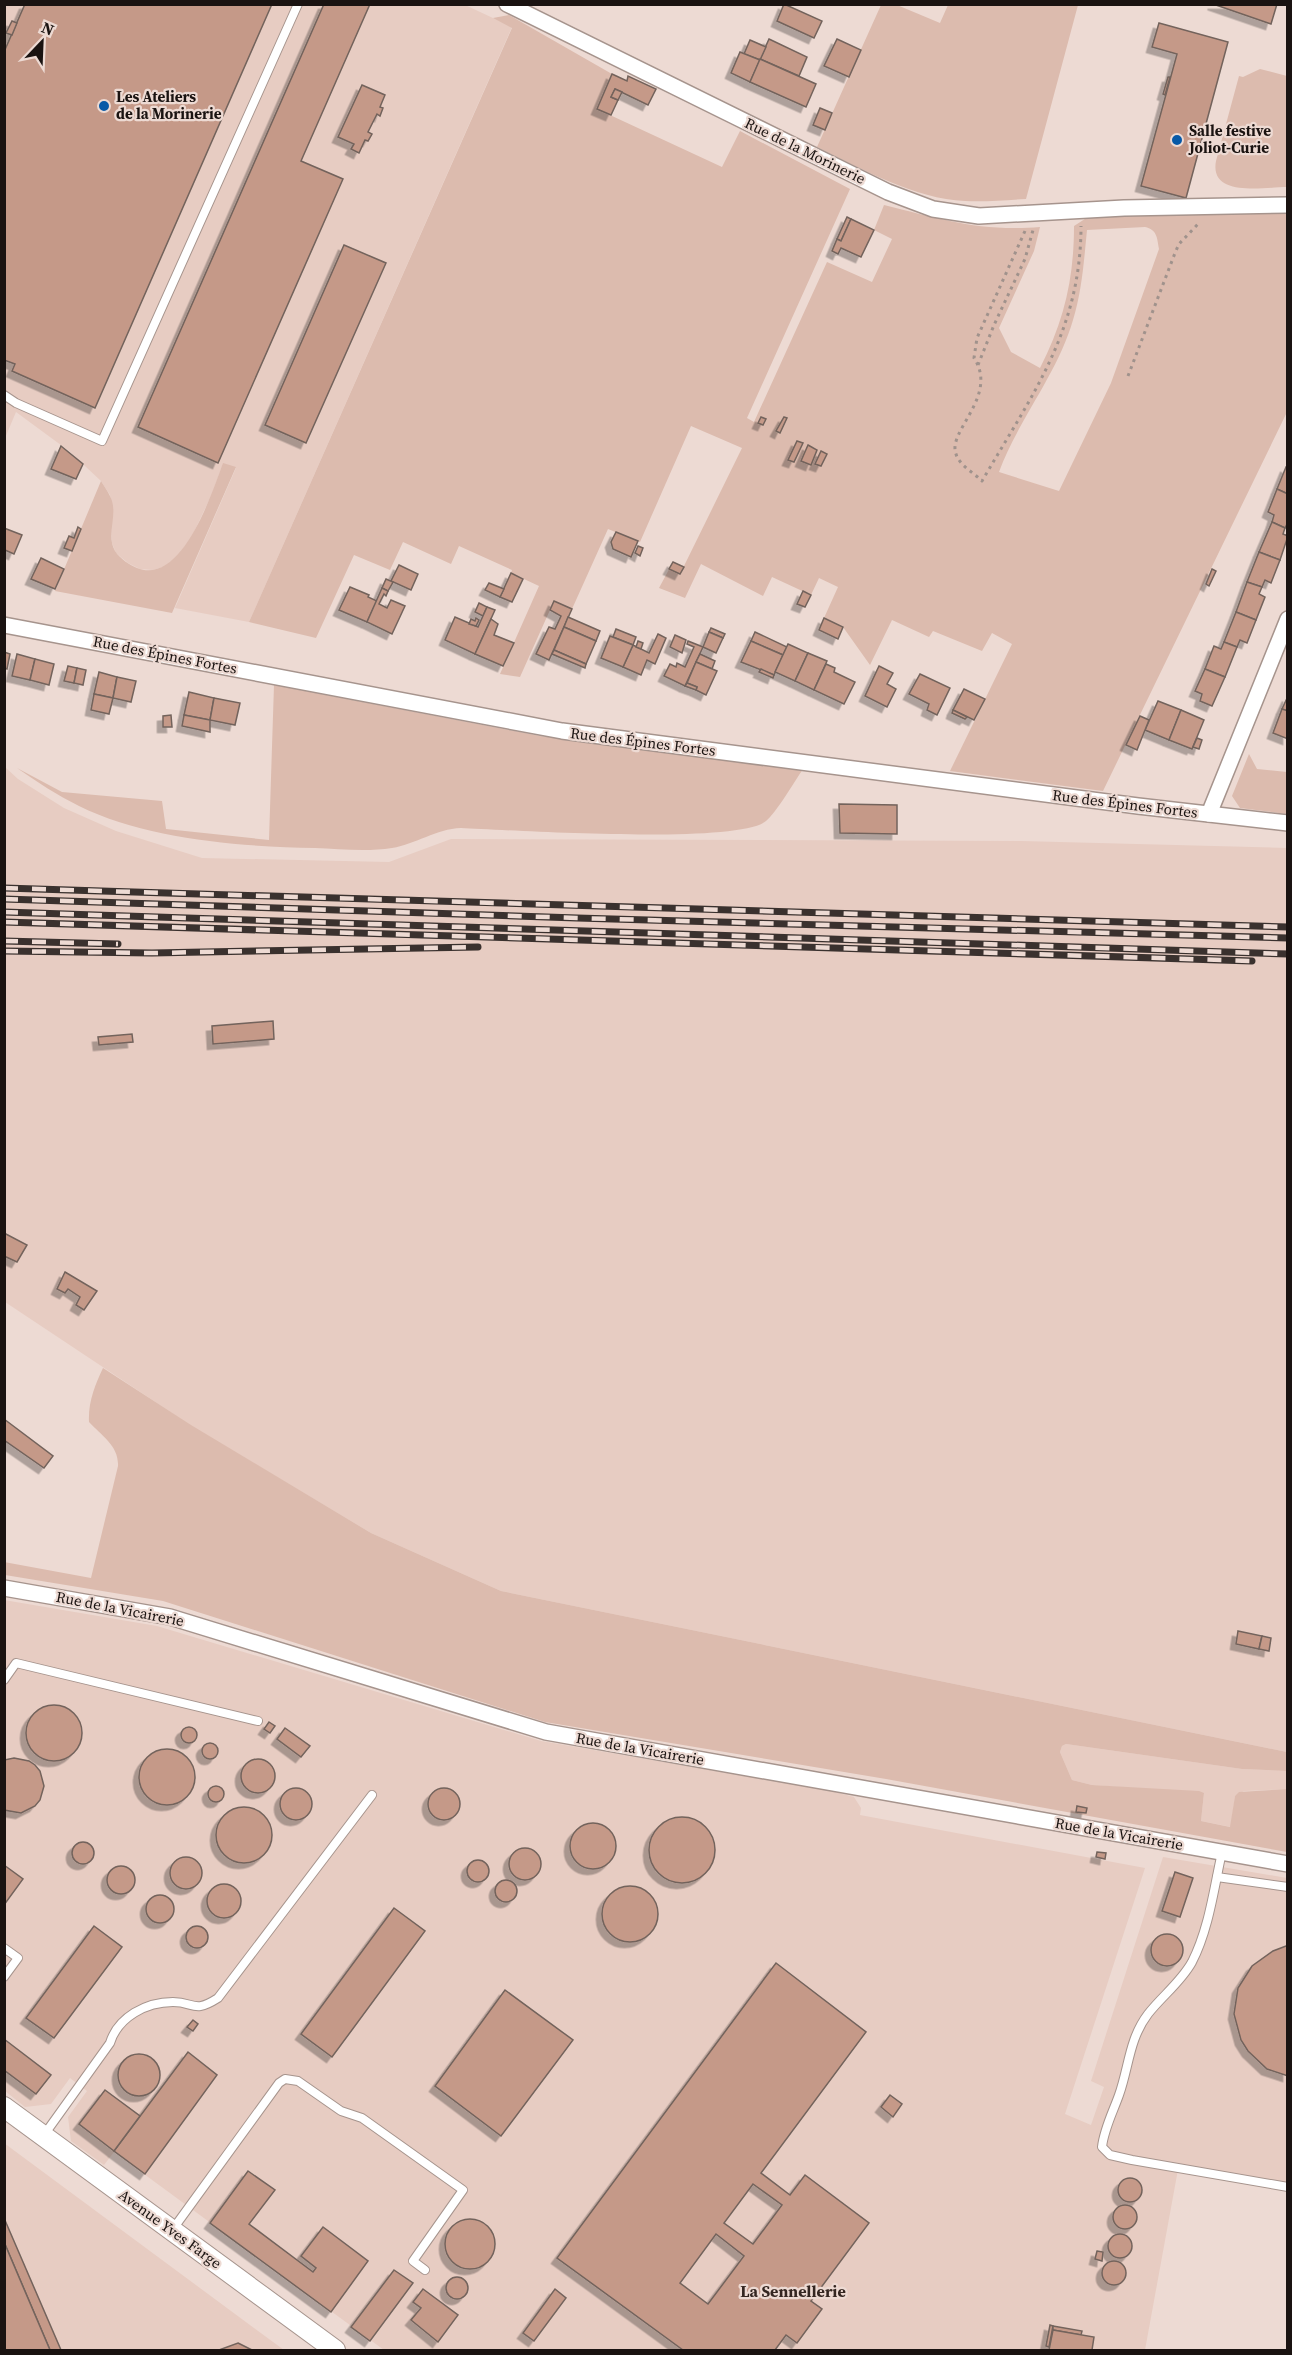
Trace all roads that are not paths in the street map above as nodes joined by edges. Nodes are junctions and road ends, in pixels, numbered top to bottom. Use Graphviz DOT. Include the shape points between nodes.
graph roads {
  1 [pos="298,4"];
  2 [pos="507,4"];
  3 [pos="1287,205"];
  4 [pos="4,395"];
  5 [pos="1287,619"];
  6 [pos="4,625"];
  7 [pos="1209,814"];
  8 [pos="1287,823"];
  9 [pos="4,1588"];
  10 [pos="4,1680"];
  11 [pos="258,1721"];
  12 [pos="372,1796"];
  13 [pos="1222,1852"];
  14 [pos="1287,1864"];
  15 [pos="1216,1876"];
  16 [pos="1287,1887"];
  17 [pos="4,1948"];
  18 [pos="4,1977"];
  19 [pos="4,2107"];
  20 [pos="43,2137"];
  21 [pos="1287,2187"];
  22 [pos="172,2230"];
  23 [pos="425,2270"];
  24 [pos="335,2350"];
  1 -- 4 [label="lane" via="102,441 16,404"];
  2 -- 3 [label="street, Rue de la Morinerie" via="888,192 933,209 979,216"];
  5 -- 7 [label="street"];
  6 -- 7 [label="street, Rue des Épines Fortes" via="562,731"];
  7 -- 8 [label="street, Rue des Épines Fortes"];
  9 -- 13 [label="street, Rue de la Vicairerie" via="170,1617 546,1732"];
  10 -- 11 [label="lane" via="16,1663"];
  12 -- 20 [label="lane" via="218,1998 206,2006 190,2007 175,2002 133,2012 113,2032 110,2043"];
  13 -- 14 [label="street, Rue de la Vicairerie"];
  13 -- 15 [label="lane"];
  15 -- 16 [label="lane"];
  15 -- 21 [label="lane" via="1200,1944 1191,1964 1148,2014 1133,2039 1102,2147 1110,2155 1132,2160"];
  17 -- 18 [label="lane" via="18,1958"];
  19 -- 20 [label="street, Avenue Yves Farge"];
  20 -- 22 [label="street, Avenue Yves Farge"];
  22 -- 23 [label="lane" via="279,2083 292,2079 341,2111 362,2118 463,2190 413,2261"];
  22 -- 24 [label="street, Avenue Yves Farge"];
}
